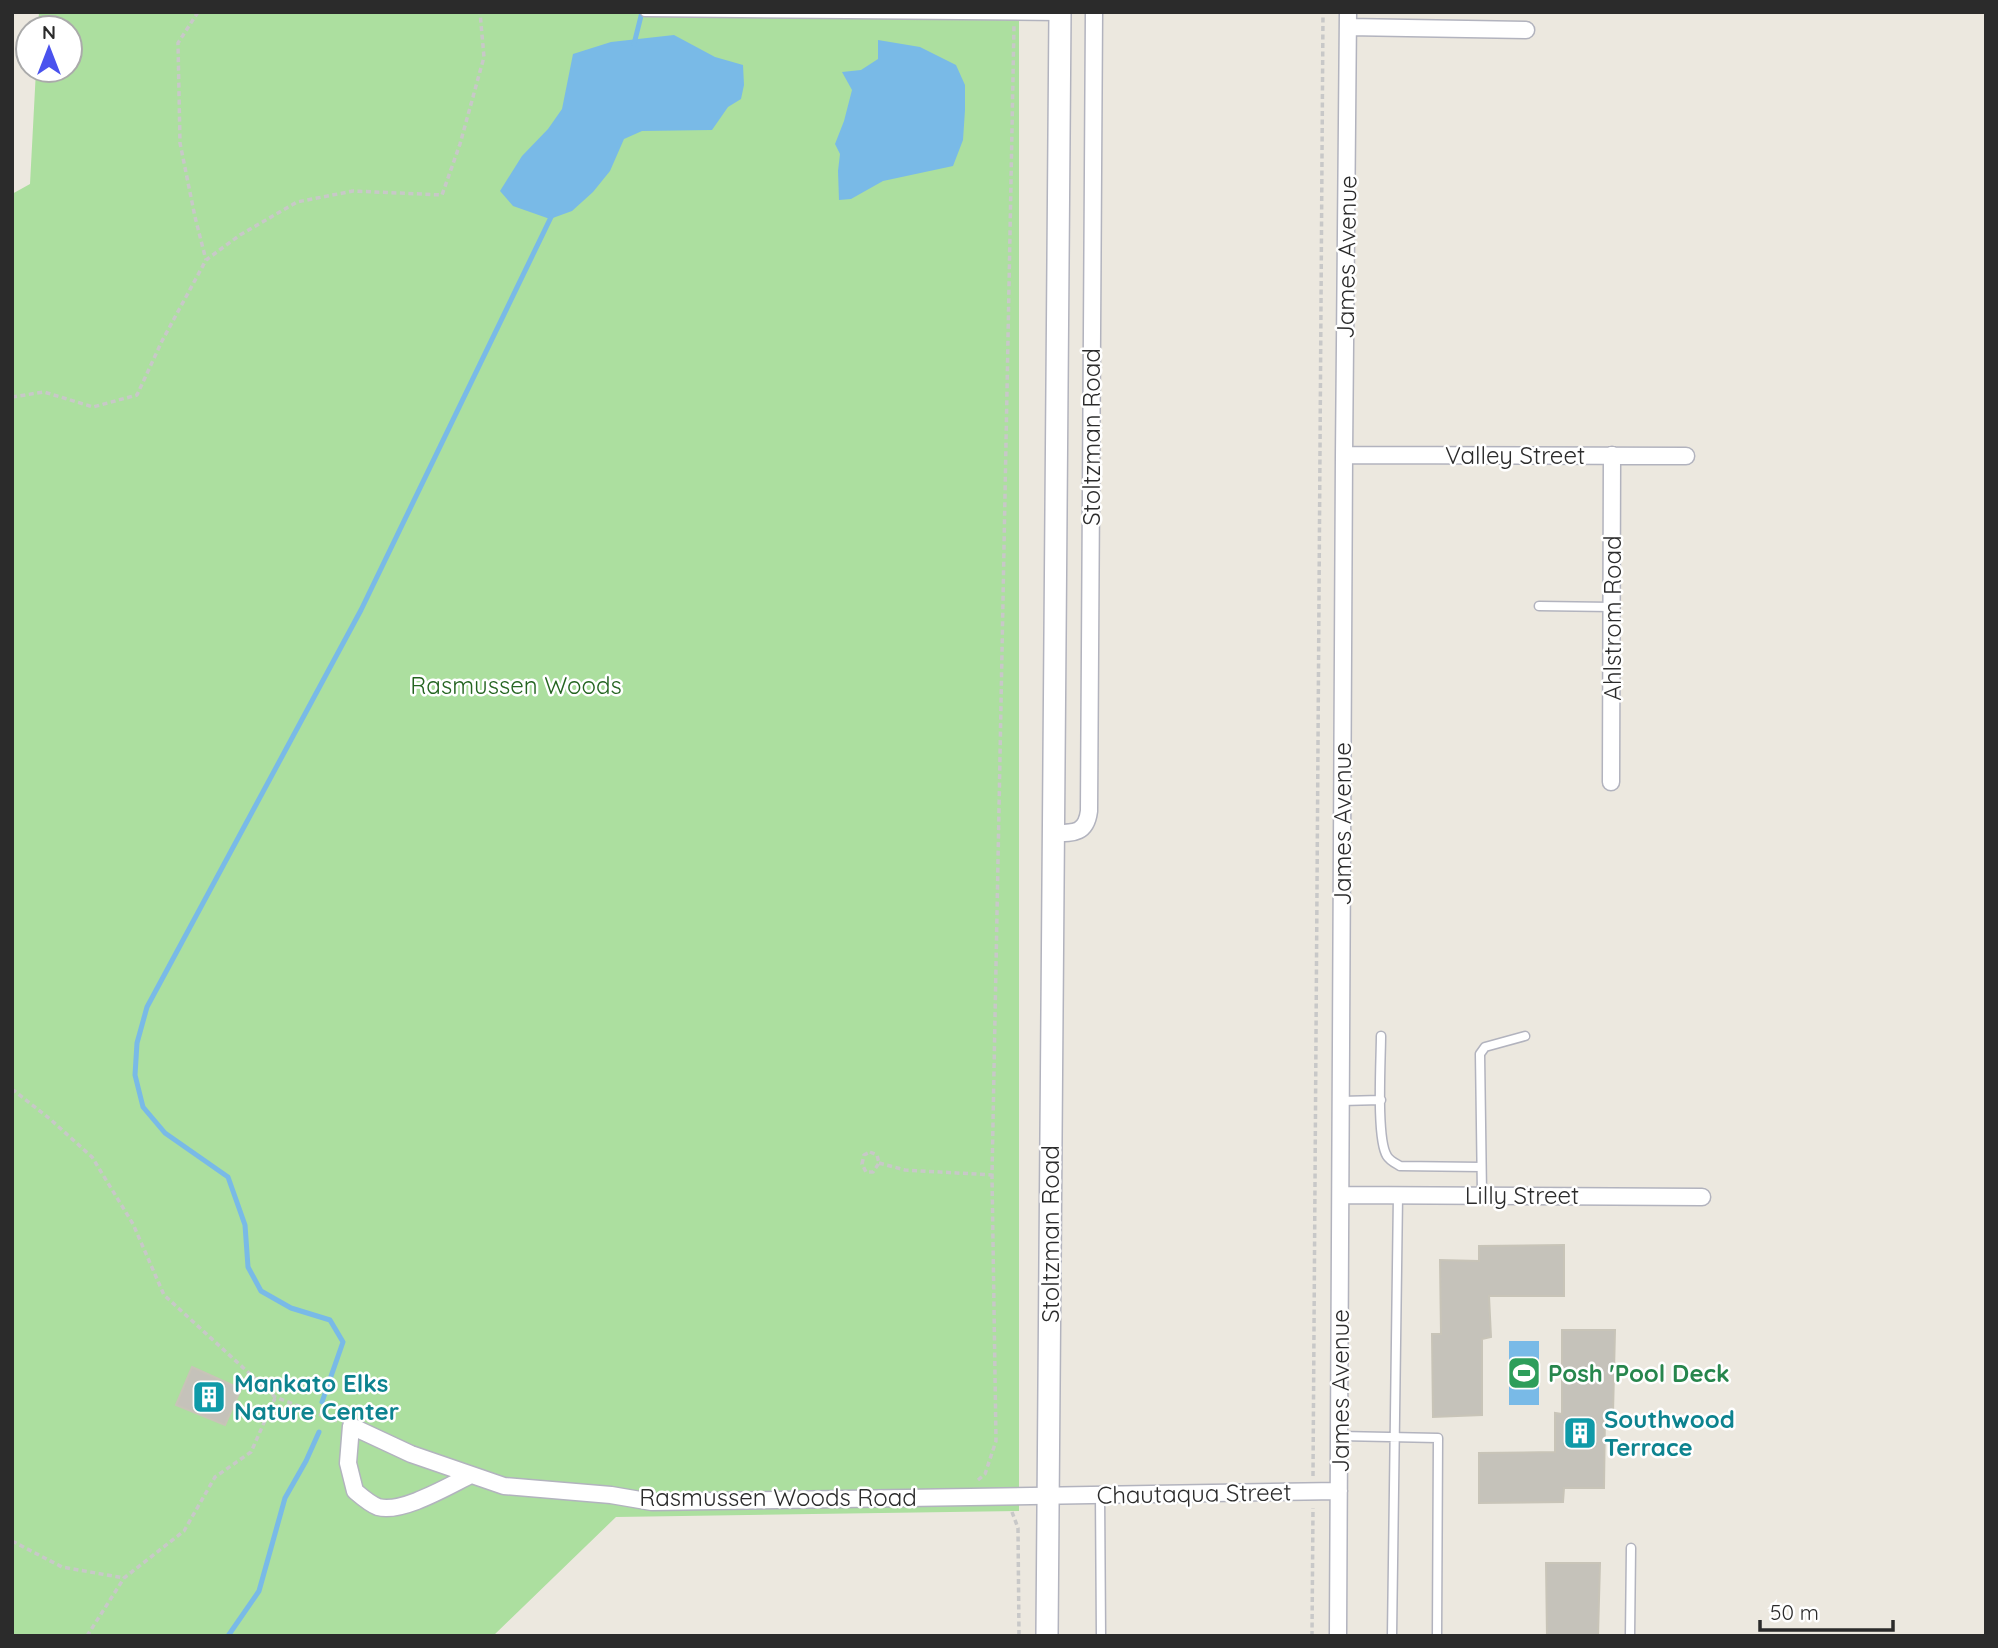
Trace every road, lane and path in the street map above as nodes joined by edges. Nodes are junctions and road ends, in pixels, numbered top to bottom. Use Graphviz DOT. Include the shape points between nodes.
graph roads {
  1 [pos="198,12"];
  2 [pos="480,12"];
  3 [pos="645,12"];
  4 [pos="1094,12"];
  5 [pos="1323,12"];
  6 [pos="1060,14"];
  7 [pos="1014,15"];
  8 [pos="1348,19"];
  9 [pos="1525,30"];
  10 [pos="206,260"];
  11 [pos="12,397"];
  12 [pos="1344,455"];
  13 [pos="1612,455"];
  14 [pos="1686,456"];
  15 [pos="1539,606"];
  16 [pos="1612,607"];
  17 [pos="1611,782"];
  18 [pos="1052,833"];
  19 [pos="1381,1036"];
  20 [pos="1525,1036"];
  21 [pos="12,1089"];
  22 [pos="1381,1100"];
  23 [pos="1341,1101"];
  24 [pos="879,1163"];
  25 [pos="1481,1167"];
  26 [pos="992,1175"];
  27 [pos="1341,1195"];
  28 [pos="1398,1195"];
  29 [pos="1482,1195"];
  30 [pos="1702,1196"];
  31 [pos="275,1397"];
  32 [pos="351,1426"];
  33 [pos="1340,1436"];
  34 [pos="1395,1437"];
  35 [pos="471,1475"];
  36 [pos="1313,1491"];
  37 [pos="1339,1491"];
  38 [pos="1100,1494"];
  39 [pos="1049,1495"];
  40 [pos="962,1496"];
  41 [pos="1009,1506"];
  42 [pos="12,1541"];
  43 [pos="1632,1548"];
  44 [pos="124,1578"];
  45 [pos="87,1636"];
  46 [pos="1018,1636"];
  47 [pos="1047,1636"];
  48 [pos="1101,1636"];
  49 [pos="1312,1636"];
  50 [pos="1338,1636"];
  51 [pos="1392,1636"];
  52 [pos="1437,1636"];
  53 [pos="1630,1636"];
  1 -- 10 [label="path" via="178,43 180,143"];
  2 -- 10 [label="path" via="484,57 442,195 353,191 297,202 240,234"];
  3 -- 7 [label="lane"];
  4 -- 18 [label="street, Stoltzman Road" via="1089,811 1088,822 1080,831"];
  5 -- 36 [label="path"];
  6 -- 7 [label="lane"];
  6 -- 18 [label="street, Stoltzman Road"];
  7 -- 26 [label="path"];
  8 -- 9 [label="street"];
  8 -- 12 [label="street, James Avenue"];
  10 -- 11 [label="path" via="137,396 93,407 44,392"];
  12 -- 13 [label="street, Valley Street"];
  12 -- 23 [label="street, James Avenue"];
  13 -- 14 [label="street, Valley Street"];
  13 -- 16 [label="street, Ahlstrom Road"];
  15 -- 16 [label="lane"];
  16 -- 17 [label="street, Ahlstrom Road"];
  18 -- 39 [label="street, Stoltzman Road"];
  19 -- 22 [label="lane"];
  20 -- 25 [label="lane" via="1485,1047 1480,1054"];
  21 -- 31 [label="path" via="92,1157 133,1224 164,1295"];
  22 -- 23 [label="lane"];
  22 -- 25 [label="lane" via="1381,1133 1392,1162 1413,1167"];
  23 -- 27 [label="street, James Avenue"];
  24 -- 24 [label="path" via="877,1155 870,1152 862,1164 866,1172 873,1172"];
  24 -- 26 [label="path" via="905,1170"];
  25 -- 29 [label="lane"];
  26 -- 40 [label="path" via="996,1441 985,1474"];
  27 -- 28 [label="street, Lilly Street"];
  27 -- 33 [label="street, James Avenue"];
  28 -- 29 [label="street, Lilly Street"];
  28 -- 34 [label="lane"];
  29 -- 30 [label="street, Lilly Street"];
  31 -- 32 [label="path"];
  31 -- 44 [label="path" via="251,1452 215,1477 184,1531"];
  32 -- 35 [label="street, Rasmussen Woods Road"];
  32 -- 35 [label="street" via="348,1464 355,1491 379,1507 422,1499"];
  33 -- 34 [label="lane"];
  33 -- 37 [label="street, James Avenue"];
  34 -- 51 [label="lane"];
  34 -- 52 [label="lane" via="1438,1438"];
  35 -- 40 [label="street, Rasmussen Woods Road" via="504,1486 652,1502"];
  36 -- 37 [label="street, Chautaqua Street"];
  36 -- 38 [label="street, Chautaqua Street"];
  36 -- 49 [label="path"];
  37 -- 50 [label="street, James Avenue"];
  38 -- 39 [label="street, Chautaqua Street"];
  38 -- 48 [label="lane"];
  39 -- 40 [label="street, Rasmussen Woods Road"];
  39 -- 47 [label="street, Stoltzman Road"];
  41 -- 46 [label="path" via="1018,1528"];
  42 -- 44 [label="path" via="62,1567"];
  43 -- 53 [label="lane"];
  44 -- 45 [label="path"];
}
